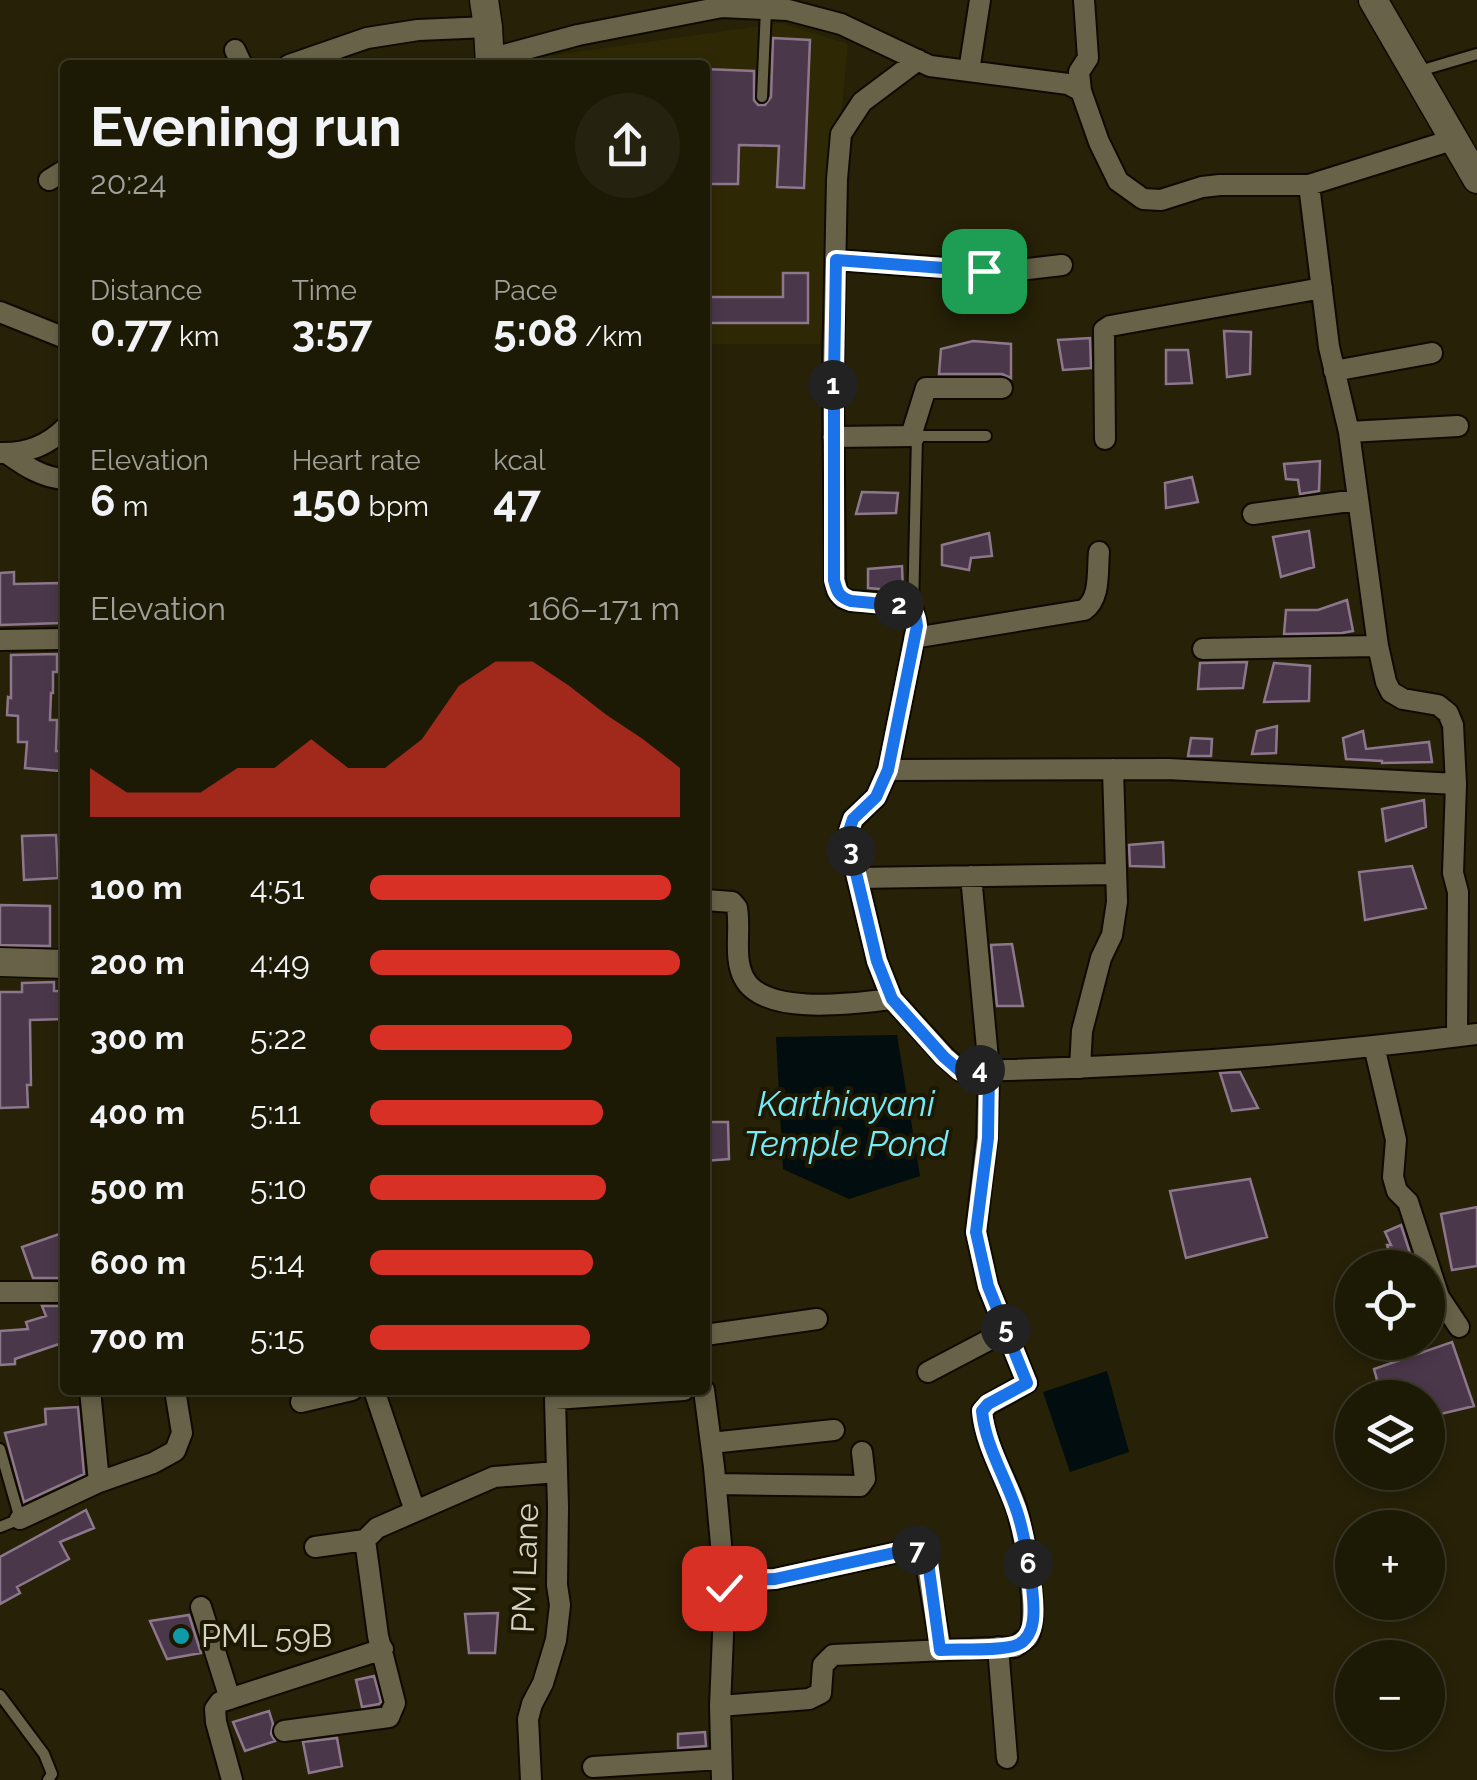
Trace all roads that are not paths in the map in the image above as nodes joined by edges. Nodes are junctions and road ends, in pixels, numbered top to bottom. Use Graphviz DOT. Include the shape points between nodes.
graph roads {
  1 [pos="980,0"];
  2 [pos="1084,0"];
  3 [pos="1373,0"];
  4 [pos="790,5"];
  5 [pos="766,9"];
  6 [pos="486,13"];
  7 [pos="1477,54"];
  8 [pos="303,60"];
  9 [pos="489,60"];
  10 [pos="496,60"];
  11 [pos="918,60"];
  12 [pos="969,71"];
  13 [pos="1416,72"];
  14 [pos="1081,92"];
  15 [pos="762,97"];
  16 [pos="1452,140"];
  17 [pos="1477,179"];
  18 [pos="1310,185"];
  19 [pos="836,260"];
  20 [pos="1062,265"];
  21 [pos="1322,288"];
  22 [pos="0,312"];
  23 [pos="60,336"];
  24 [pos="1432,353"];
  25 [pos="1334,372"];
  26 [pos="1002,388"];
  27 [pos="1458,426"];
  28 [pos="1349,432"];
  29 [pos="60,433"];
  30 [pos="914,436"];
  31 [pos="986,436"];
  32 [pos="833,437"];
  33 [pos="1105,439"];
  34 [pos="4,454"];
  35 [pos="60,478"];
  36 [pos="1357,500"];
  37 [pos="1253,514"];
  38 [pos="1099,552"];
  39 [pos="913,610"];
  40 [pos="914,638"];
  41 [pos="0,640"];
  42 [pos="60,640"];
  43 [pos="1378,646"];
  44 [pos="1203,649"];
  45 [pos="888,770"];
  46 [pos="1114,770"];
  47 [pos="1456,784"];
  48 [pos="1116,874"];
  49 [pos="971,876"];
  50 [pos="858,878"];
  51 [pos="1467,893"];
  52 [pos="710,900"];
  53 [pos="0,962"];
  54 [pos="60,962"];
  55 [pos="892,999"];
  56 [pos="1467,1035"];
  57 [pos="1374,1046"];
  58 [pos="1080,1068"];
  59 [pos="989,1070"];
  60 [pos="0,1292"];
  61 [pos="60,1292"];
  62 [pos="817,1319"];
  63 [pos="1459,1327"];
  64 [pos="1006,1330"];
  65 [pos="710,1334"];
  66 [pos="928,1372"];
  67 [pos="90,1395"];
  68 [pos="176,1395"];
  69 [pos="331,1395"];
  70 [pos="376,1395"];
  71 [pos="612,1395"];
  72 [pos="705,1395"];
  73 [pos="302,1402"];
  74 [pos="834,1430"];
  75 [pos="711,1443"];
  76 [pos="0,1449"];
  77 [pos="862,1452"];
  78 [pos="557,1472"];
  79 [pos="99,1482"];
  80 [pos="716,1484"];
  81 [pos="414,1510"];
  82 [pos="20,1519"];
  83 [pos="0,1527"];
  84 [pos="364,1540"];
  85 [pos="315,1547"];
  86 [pos="724,1581"];
  87 [pos="201,1607"];
  88 [pos="998,1648"];
  89 [pos="382,1649"];
  90 [pos="940,1650"];
  91 [pos="0,1695"];
  92 [pos="230,1699"];
  93 [pos="720,1706"];
  94 [pos="284,1731"];
  95 [pos="1007,1758"];
  96 [pos="593,1767"];
  97 [pos="722,1770"];
  98 [pos="48,1780"];
  99 [pos="232,1780"];
  100 [pos="531,1780"];
  1 -- 12 [label="street"];
  2 -- 14 [label="street" via="1088,58 1079,72"];
  3 -- 13 [label="main road"];
  4 -- 5 [label="street"];
  4 -- 11 [label="street"];
  5 -- 10 [label="street" via="722,8 578,35"];
  5 -- 15 [label="lane"];
  6 -- 8 [label="street" via="367,38"];
  6 -- 9 [label="main road"];
  7 -- 13 [label="lane"];
  11 -- 12 [label="street"];
  11 -- 19 [label="street" via="862,102 841,134"];
  12 -- 14 [label="street" via="1068,84"];
  13 -- 16 [label="main road"];
  14 -- 18 [label="street" via="1118,181 1144,199 1220,185"];
  16 -- 17 [label="main road"];
  16 -- 18 [label="street"];
  18 -- 21 [label="street"];
  19 -- 20 [label="street" via="1002,272"];
  19 -- 32 [label="street"];
  21 -- 25 [label="street"];
  21 -- 33 [label="street" via="1104,330"];
  22 -- 23 [label="street"];
  24 -- 25 [label="street"];
  25 -- 28 [label="street"];
  26 -- 30 [label="street" via="926,388"];
  27 -- 28 [label="street"];
  28 -- 36 [label="street"];
  29 -- 34 [label="street" via="34,449"];
  30 -- 31 [label="lane"];
  30 -- 32 [label="street"];
  30 -- 39 [label="lane"];
  32 -- 39 [label="street" via="836,591 851,601"];
  34 -- 35 [label="street"];
  36 -- 37 [label="street"];
  36 -- 43 [label="street"];
  38 -- 40 [label="street" via="1096,595 1084,610"];
  39 -- 40 [label="street"];
  40 -- 45 [label="street"];
  41 -- 42 [label="street"];
  43 -- 44 [label="street"];
  43 -- 47 [label="street" via="1390,692 1448,713"];
  45 -- 46 [label="street"];
  45 -- 50 [label="street" via="849,831"];
  46 -- 47 [label="street"];
  46 -- 48 [label="street"];
  47 -- 51 [label="street" via="1452,874"];
  48 -- 49 [label="street"];
  48 -- 58 [label="street" via="1112,935 1082,1031"];
  49 -- 50 [label="street"];
  49 -- 59 [label="street"];
  50 -- 55 [label="street"];
  51 -- 56 [label="street"];
  52 -- 55 [label="street" via="736,908 744,978 766,998 819,1005"];
  53 -- 54 [label="main road"];
  55 -- 59 [label="street" via="960,1071"];
  56 -- 57 [label="street"];
  57 -- 58 [label="street"];
  57 -- 63 [label="street" via="1396,1140 1393,1177 1408,1202 1439,1297"];
  58 -- 59 [label="street"];
  59 -- 64 [label="street" via="976,1232"];
  60 -- 61 [label="street"];
  62 -- 65 [label="street"];
  64 -- 66 [label="street"];
  64 -- 88 [label="street" via="1027,1383 982,1411 1017,1510 1033,1620 1027,1638"];
  67 -- 79 [label="street"];
  68 -- 79 [label="street" via="182,1433 175,1451"];
  69 -- 73 [label="street"];
  70 -- 81 [label="street"];
  71 -- 78 [label="street, PM Lane" via="555,1399"];
  72 -- 75 [label="street"];
  74 -- 75 [label="street"];
  75 -- 80 [label="street"];
  76 -- 82 [label="lane"];
  77 -- 80 [label="street" via="860,1486"];
  78 -- 81 [label="street, PM Lane" via="494,1477"];
  78 -- 100 [label="street, PM Lane" via="560,1605 556,1640 528,1719"];
  79 -- 82 [label="street"];
  80 -- 86 [label="street"];
  81 -- 84 [label="street, PM Lane"];
  82 -- 83 [label="lane"];
  84 -- 85 [label="street, PM Lane"];
  84 -- 89 [label="street"];
  86 -- 90 [label="street" via="775,1579 924,1551"];
  86 -- 93 [label="street"];
  87 -- 92 [label="street"];
  88 -- 90 [label="street"];
  88 -- 95 [label="street"];
  89 -- 92 [label="street"];
  89 -- 94 [label="street" via="396,1703 388,1717"];
  90 -- 93 [label="street" via="833,1654 823,1665 820,1693 809,1699"];
  91 -- 98 [label="lane" via="44,1754"];
  92 -- 99 [label="street" via="220,1702 216,1722"];
  93 -- 97 [label="street"];
  96 -- 97 [label="street"];
}
